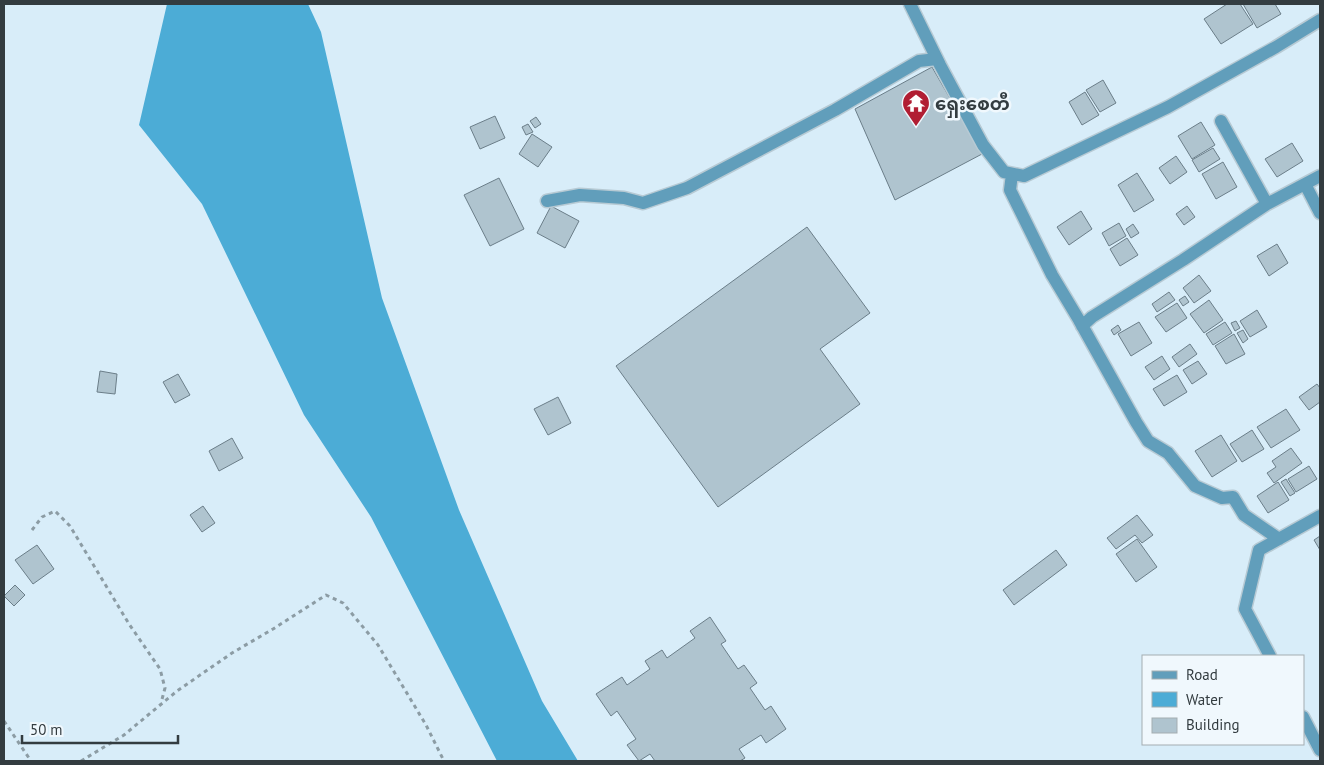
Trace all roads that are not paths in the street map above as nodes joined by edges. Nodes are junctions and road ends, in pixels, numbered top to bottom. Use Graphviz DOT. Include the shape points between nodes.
graph roads {
  1 [pos="910,4"];
  2 [pos="1320,20"];
  3 [pos="937,59"];
  4 [pos="1221,121"];
  5 [pos="1012,174"];
  6 [pos="1320,176"];
  7 [pos="1305,184"];
  8 [pos="546,201"];
  9 [pos="1267,204"];
  10 [pos="1320,213"];
  11 [pos="1082,326"];
  12 [pos="1320,516"];
  13 [pos="1279,539"];
  14 [pos="1269,655"];
  15 [pos="1304,720"];
  16 [pos="1320,750"];
  1 -- 3 [label="street"];
  2 -- 5 [label="street" via="1168,107 1024,176"];
  3 -- 5 [label="street" via="983,145 1004,172"];
  3 -- 8 [label="street" via="919,61 835,110 687,188 643,203 624,198 580,196"];
  4 -- 9 [label="street"];
  5 -- 11 [label="street" via="1010,190 1052,275"];
  6 -- 7 [label="street"];
  7 -- 9 [label="street"];
  7 -- 10 [label="street"];
  9 -- 11 [label="street"];
  11 -- 13 [label="street" via="1148,441 1168,453 1195,486 1222,498 1233,497 1244,515"];
  12 -- 13 [label="street"];
  13 -- 14 [label="street" via="1259,550 1245,609"];
  15 -- 16 [label="street"];
}
